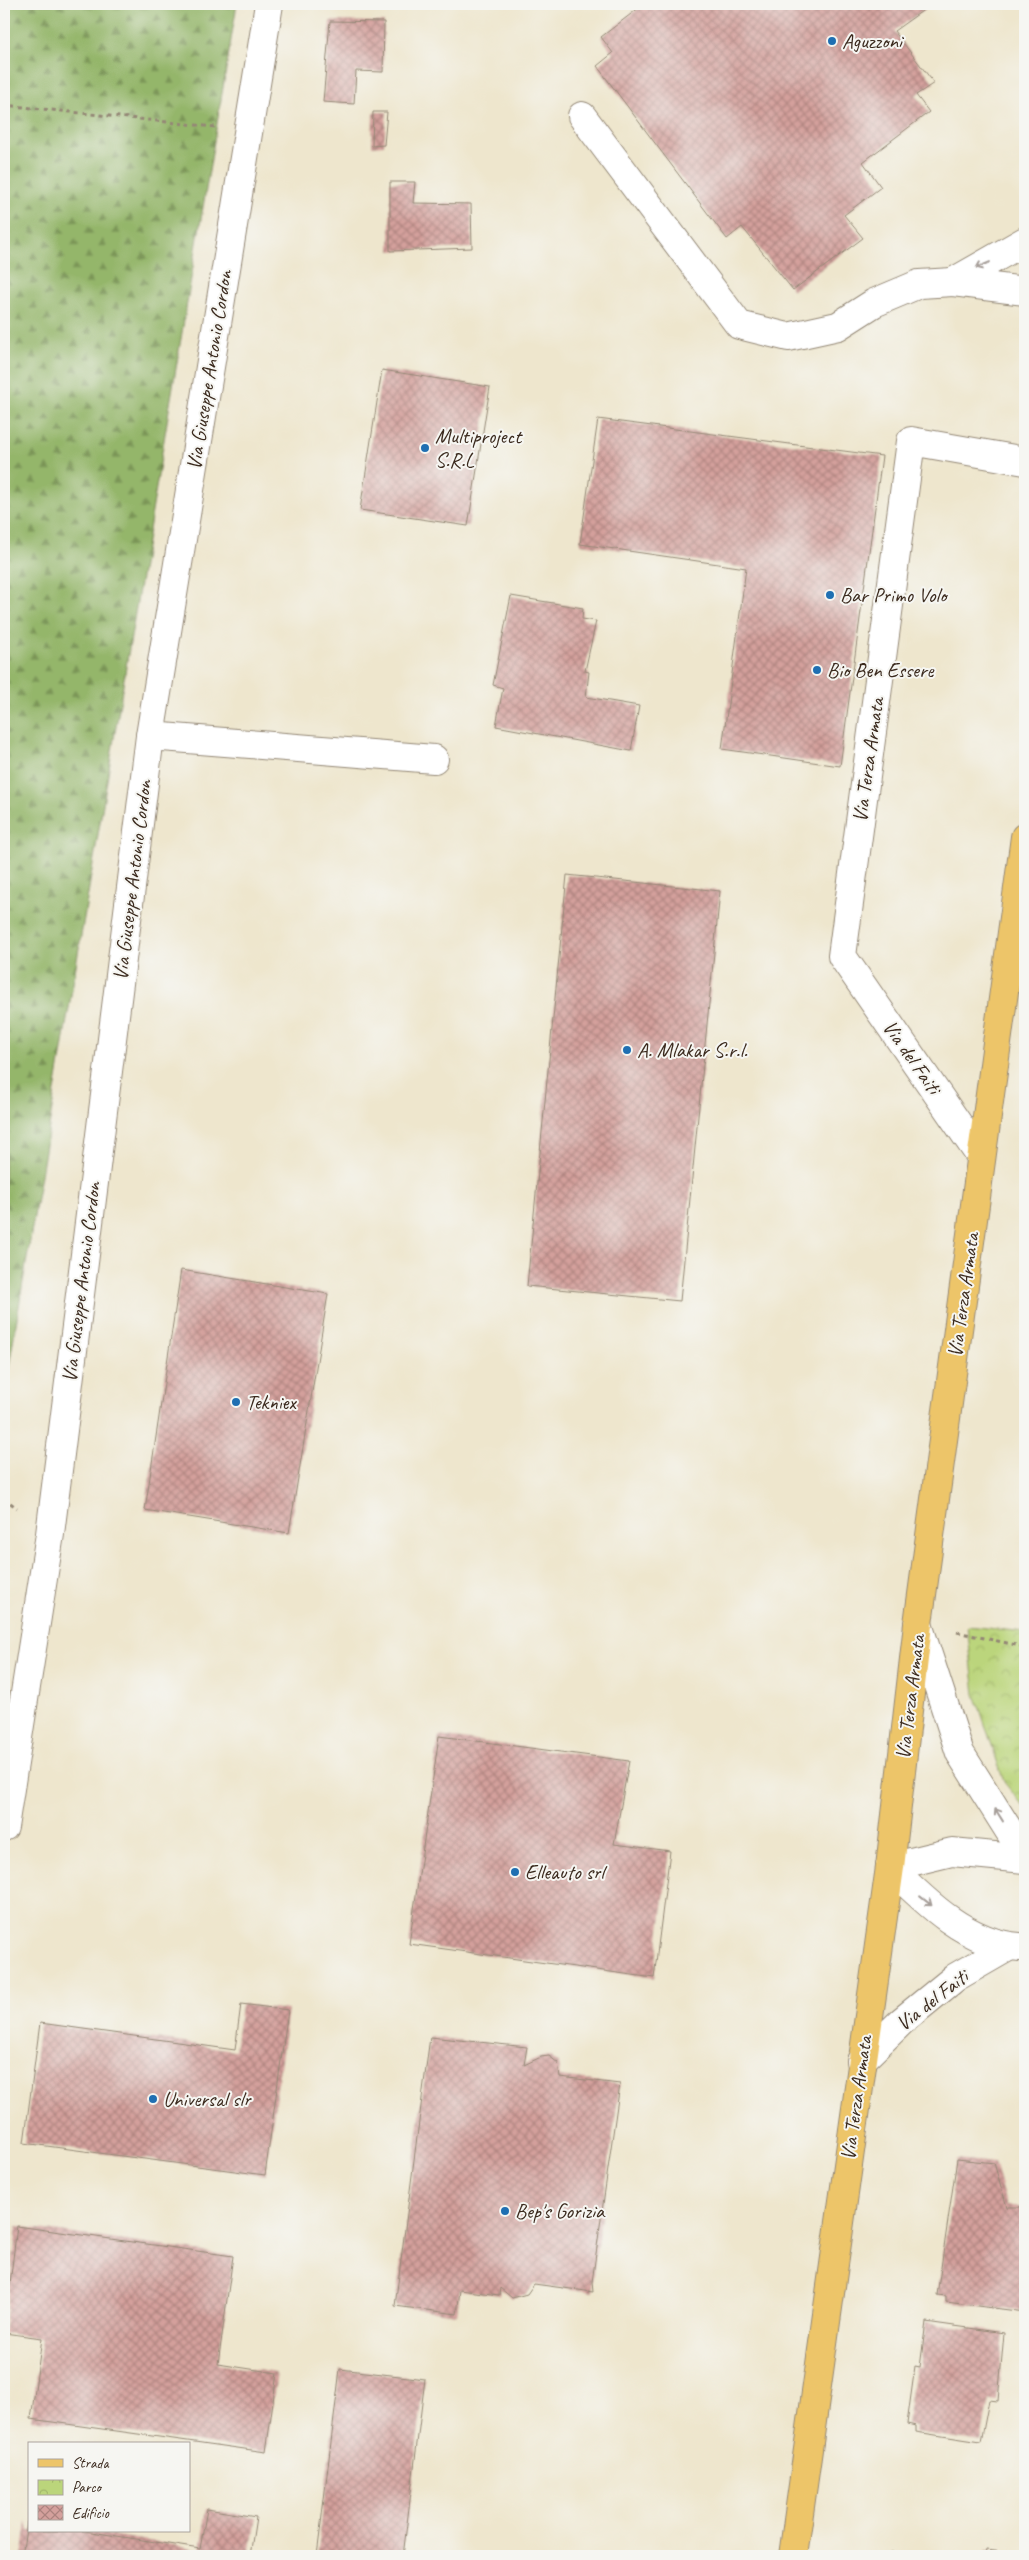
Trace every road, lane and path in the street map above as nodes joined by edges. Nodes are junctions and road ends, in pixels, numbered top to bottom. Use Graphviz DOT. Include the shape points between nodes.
graph roads {
  1 [pos="269,4"];
  2 [pos="4,105"];
  3 [pos="582,116"];
  4 [pos="248,131"];
  5 [pos="1025,241"];
  6 [pos="953,282"];
  7 [pos="1025,290"];
  8 [pos="1025,461"];
  9 [pos="150,736"];
  10 [pos="434,759"];
  11 [pos="1025,837"];
  12 [pos="842,956"];
  13 [pos="981,1157"];
  14 [pos="918,1624"];
  15 [pos="1025,1647"];
  16 [pos="4,1827"];
  17 [pos="1025,1858"];
  18 [pos="890,1868"];
  19 [pos="1017,1947"];
  20 [pos="861,2061"];
  21 [pos="793,2556"];
  1 -- 4 [label="street, Via Giuseppe Antonio Cordon"];
  2 -- 4 [label="path"];
  3 -- 6 [label="street" via="739,325 788,337 838,326 874,303 919,284"];
  4 -- 9 [label="street, Via Giuseppe Antonio Cordon"];
  5 -- 6 [label="street, one-way"];
  6 -- 7 [label="street"];
  8 -- 12 [label="street, Via Terza Armata" via="911,441"];
  9 -- 10 [label="street"];
  9 -- 16 [label="street, Via Giuseppe Antonio Cordon" via="50,1534"];
  11 -- 13 [label="main road, Via Terza Armata"];
  12 -- 13 [label="street, Via del Faiti"];
  13 -- 14 [label="main road, Via Terza Armata"];
  14 -- 15 [label="path"];
  17 -- 14 [label="street, one-way" via="960,1753"];
  14 -- 18 [label="main road, Via Terza Armata"];
  17 -- 18 [label="street" via="952,1852"];
  18 -- 19 [label="street, Via del Faiti, one-way" via="922,1899 968,1931"];
  18 -- 20 [label="main road, Via Terza Armata"];
  19 -- 20 [label="street, Via del Faiti" via="956,1977 902,2021"];
  20 -- 21 [label="main road, Via Terza Armata"];
}
